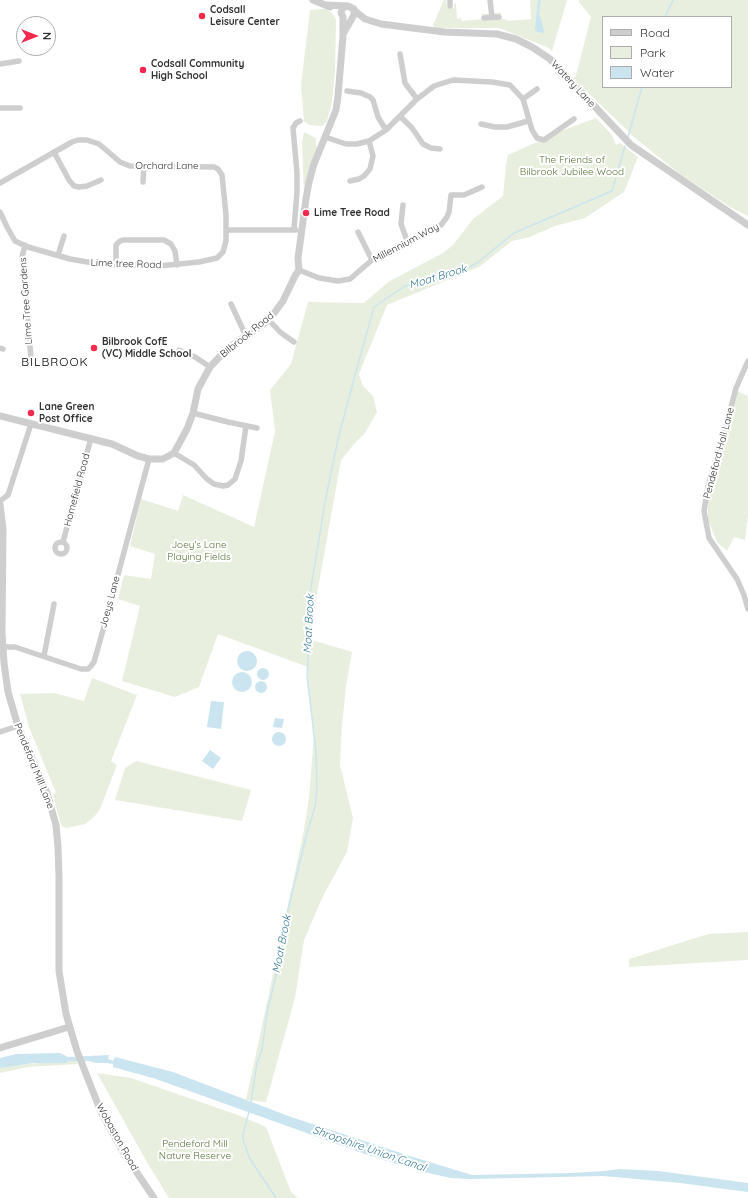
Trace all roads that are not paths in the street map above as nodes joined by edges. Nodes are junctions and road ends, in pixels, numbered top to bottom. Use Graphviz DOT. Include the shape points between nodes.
graph roads {
  1 [pos="313,0"];
  2 [pos="490,0"];
  3 [pos="348,4"];
  4 [pos="327,5"];
  5 [pos="342,15"];
  6 [pos="353,15"];
  7 [pos="499,17"];
  8 [pos="484,18"];
  9 [pos="492,18"];
  10 [pos="342,36"];
  11 [pos="400,54"];
  12 [pos="19,61"];
  13 [pos="0,64"];
  14 [pos="537,89"];
  15 [pos="347,92"];
  16 [pos="417,99"];
  17 [pos="523,99"];
  18 [pos="0,108"];
  19 [pos="20,108"];
  20 [pos="400,116"];
  21 [pos="574,119"];
  22 [pos="300,121"];
  23 [pos="528,122"];
  24 [pos="481,124"];
  25 [pos="386,130"];
  26 [pos="325,137"];
  27 [pos="369,141"];
  28 [pos="440,149"];
  29 [pos="54,152"];
  30 [pos="144,167"];
  31 [pos="101,180"];
  32 [pos="350,181"];
  33 [pos="143,182"];
  34 [pos="0,183"];
  35 [pos="482,187"];
  36 [pos="403,206"];
  37 [pos="0,212"];
  38 [pos="748,225"];
  39 [pos="227,230"];
  40 [pos="294,230"];
  41 [pos="303,230"];
  42 [pos="358,232"];
  43 [pos="64,236"];
  44 [pos="408,243"];
  45 [pos="25,246"];
  46 [pos="58,255"];
  47 [pos="372,260"];
  48 [pos="116,265"];
  49 [pos="177,265"];
  50 [pos="299,270"];
  51 [pos="231,304"];
  52 [pos="269,320"];
  53 [pos="246,336"];
  54 [pos="294,342"];
  55 [pos="179,350"];
  56 [pos="31,358"];
  57 [pos="748,361"];
  58 [pos="210,367"];
  59 [pos="193,413"];
  60 [pos="0,416"];
  61 [pos="31,424"];
  62 [pos="246,426"];
  63 [pos="257,428"];
  64 [pos="91,438"];
  65 [pos="174,453"];
  66 [pos="148,459"];
  67 [pos="0,501"];
  68 [pos="0,505"];
  69 [pos="63,542"];
  70 [pos="1,551"];
  71 [pos="54,604"];
  72 [pos="748,609"];
  73 [pos="3,647"];
  74 [pos="44,656"];
  75 [pos="18,726"];
  76 [pos="0,732"];
  77 [pos="69,1027"];
  78 [pos="0,1048"];
  79 [pos="154,1198"];
  1 -- 4 [label="street"];
  2 -- 9 [label="street"];
  3 -- 4 [label="street"];
  3 -- 5 [label="street" via="342,8"];
  3 -- 6 [label="street" via="352,7"];
  4 -- 5 [label="street"];
  5 -- 6 [label="street" via="347,19"];
  5 -- 10 [label="street, Bilbrook Road"];
  6 -- 10 [label="street, Bilbrook Road"];
  6 -- 38 [label="street, Watery Lane" via="381,24 407,28 497,34 532,47 550,60 631,145"];
  7 -- 9 [label="street"];
  8 -- 9 [label="street"];
  10 -- 26 [label="street, Bilbrook Road" via="336,110"];
  11 -- 16 [label="street" via="405,83"];
  12 -- 13 [label="street"];
  14 -- 17 [label="street"];
  15 -- 25 [label="street" via="360,92 370,97"];
  16 -- 17 [label="street" via="434,86 458,80 505,84 513,88"];
  16 -- 20 [label="street"];
  17 -- 23 [label="street"];
  18 -- 19 [label="street"];
  20 -- 25 [label="street"];
  20 -- 28 [label="street" via="423,144"];
  21 -- 23 [label="street" via="544,140 537,138"];
  22 -- 40 [label="street" via="293,128 297,173"];
  23 -- 24 [label="street" via="495,127"];
  25 -- 27 [label="street"];
  26 -- 27 [label="street" via="346,144"];
  26 -- 41 [label="street, Bilbrook Road" via="309,182"];
  27 -- 32 [label="street" via="373,156 370,168 364,176"];
  29 -- 30 [label="street, Orchard Lane" via="74,141 87,140 99,144 125,164"];
  29 -- 31 [label="street" via="74,186 87,186"];
  29 -- 34 [label="street, Orchard Lane"];
  30 -- 33 [label="street"];
  30 -- 39 [label="street, Orchard Lane" via="210,166 218,169 222,175"];
  35 -- 44 [label="street, Millennium Way" via="464,195 451,194 449,212 444,221"];
  36 -- 44 [label="street" via="401,224"];
  37 -- 45 [label="street, Lime tree Road" via="15,240"];
  39 -- 40 [label="street"];
  39 -- 49 [label="street, Lime tree Road" via="225,247 217,258"];
  40 -- 41 [label="street"];
  41 -- 50 [label="street, Bilbrook Road" via="298,258"];
  42 -- 47 [label="street"];
  43 -- 46 [label="street"];
  44 -- 47 [label="street, Millennium Way"];
  45 -- 46 [label="street, Lime tree Road"];
  45 -- 56 [label="street, Lime Tree Gardens" via="22,257"];
  46 -- 48 [label="street, Lime tree Road" via="86,263"];
  47 -- 50 [label="street, Millennium Way" via="354,277 345,281 319,278"];
  48 -- 49 [label="street, Lime tree Road"];
  48 -- 49 [label="street" via="116,245 123,240 164,240 171,244"];
  50 -- 52 [label="street, Bilbrook Road" via="283,301"];
  51 -- 53 [label="street"];
  52 -- 53 [label="street, Bilbrook Road"];
  52 -- 54 [label="street"];
  53 -- 58 [label="street, Bilbrook Road" via="227,349"];
  55 -- 58 [label="street"];
  57 -- 72 [label="street, Pendeford Hall Lane" via="736,388 708,486 704,511 709,538 737,578"];
  58 -- 59 [label="street, Bilbrook Road" via="198,389"];
  59 -- 62 [label="street"];
  59 -- 65 [label="street, Bilbrook Road"];
  60 -- 61 [label="street"];
  61 -- 64 [label="street"];
  61 -- 67 [label="street" via="10,491"];
  62 -- 63 [label="street"];
  62 -- 65 [label="street" via="239,468 235,479 228,485 214,484 194,465"];
  64 -- 66 [label="street" via="117,445"];
  64 -- 69 [label="street, Homefield Road"];
  65 -- 66 [label="street" via="163,459"];
  66 -- 74 [label="street, Joeys Lane" via="94,662 88,669 81,669"];
  68 -- 70 [label="street, Pendeford Mill Lane" via="3,529"];
  70 -- 73 [label="street, Pendeford Mill Lane"];
  71 -- 74 [label="street"];
  73 -- 74 [label="street, Joeys Lane"];
  73 -- 75 [label="street, Pendeford Mill Lane" via="6,682"];
  75 -- 76 [label="street"];
  75 -- 77 [label="street, Pendeford Mill Lane" via="47,793 56,825 59,971"];
  77 -- 78 [label="street"];
  77 -- 79 [label="street, Wobaston Road" via="107,1124"];
}
